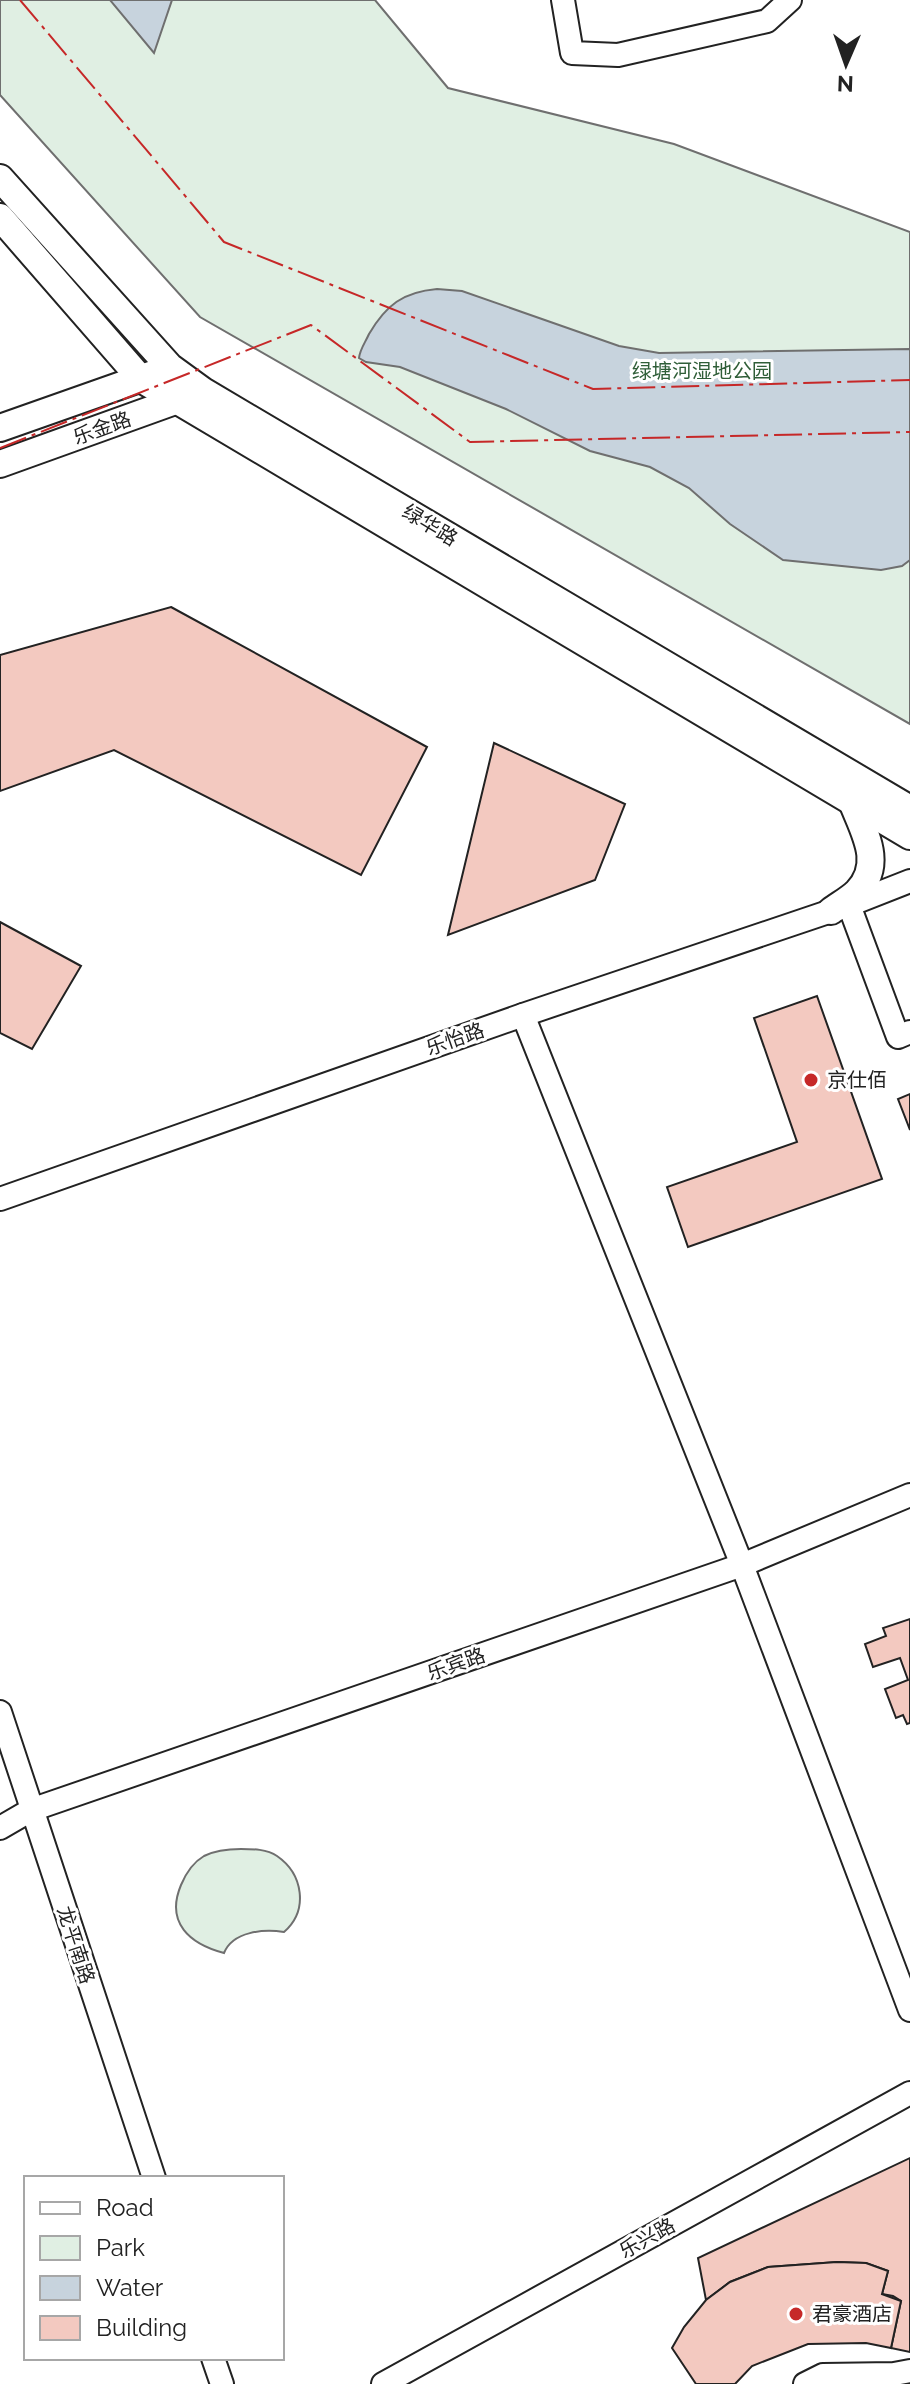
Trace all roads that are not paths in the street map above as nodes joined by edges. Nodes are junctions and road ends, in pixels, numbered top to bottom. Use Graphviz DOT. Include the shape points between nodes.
graph roads {
  1 [pos="563,0"];
  2 [pos="790,0"];
  3 [pos="0,178"];
  4 [pos="0,217"];
  5 [pos="170,367"];
  6 [pos="141,379"];
  7 [pos="191,395"];
  8 [pos="0,428"];
  9 [pos="0,464"];
  10 [pos="851,799"];
  11 [pos="910,809"];
  12 [pos="910,836"];
  13 [pos="910,881"];
  14 [pos="840,908"];
  15 [pos="523,1015"];
  16 [pos="910,1032"];
  17 [pos="0,1199"];
  18 [pos="910,1495"];
  19 [pos="742,1565"];
  20 [pos="0,1712"];
  21 [pos="31,1810"];
  22 [pos="0,1828"];
  23 [pos="910,2010"];
  24 [pos="910,2093"];
  25 [pos="153,2176"];
  26 [pos="214,2360"];
  27 [pos="910,2371"];
  28 [pos="222,2384"];
  29 [pos="383,2384"];
  30 [pos="805,2384"];
  1 -- 2 [label="street" via="572,53 618,55 767,21"];
  3 -- 5 [label="main road, 绿华路"];
  4 -- 6 [label="main road, 绿华路"];
  5 -- 6 [label="main road, 乐金路"];
  5 -- 7 [label="main road, 绿华路"];
  6 -- 7 [label="main road, 绿华路"];
  6 -- 8 [label="main road, 乐金路"];
  7 -- 9 [label="main road, 乐金路"];
  7 -- 10 [label="main road, 绿华路"];
  7 -- 11 [label="main road, 绿华路"];
  10 -- 12 [label="main road, 绿华路"];
  10 -- 14 [label="main road" via="871,856 871,871"];
  13 -- 14 [label="street, 乐怡路"];
  14 -- 15 [label="street, 乐怡路"];
  14 -- 16 [label="street" via="898,1037"];
  15 -- 17 [label="street, 乐怡路"];
  15 -- 19 [label="street"];
  18 -- 19 [label="street, 乐宾路"];
  19 -- 21 [label="street, 乐宾路"];
  19 -- 23 [label="street"];
  20 -- 21 [label="street, 龙平南路"];
  21 -- 22 [label="street, 乐宾路"];
  21 -- 25 [label="street, 龙平南路"];
  24 -- 29 [label="street, 乐兴路"];
  26 -- 28 [label="street"];
  27 -- 30 [label="street" via="823,2375"];
}
